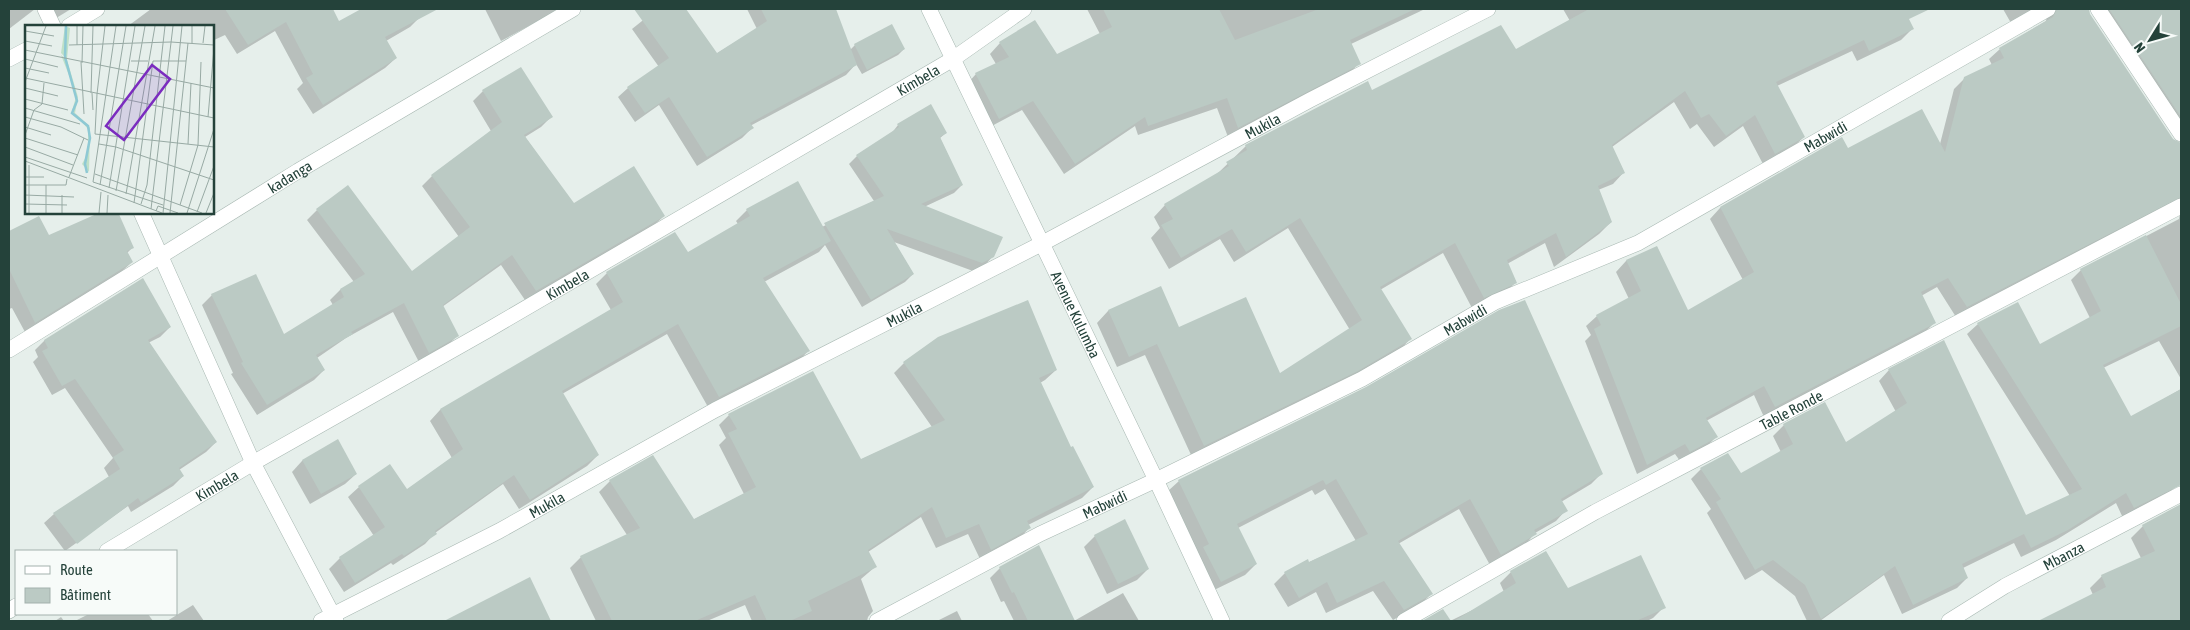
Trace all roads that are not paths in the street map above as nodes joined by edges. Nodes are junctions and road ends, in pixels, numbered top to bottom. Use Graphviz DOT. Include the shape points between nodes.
graph roads {
  1 [pos="45,9"];
  2 [pos="97,9"];
  3 [pos="573,9"];
  4 [pos="929,9"];
  5 [pos="1024,9"];
  6 [pos="1488,9"];
  7 [pos="2048,9"];
  8 [pos="2098,9"];
  9 [pos="53,25"];
  10 [pos="71,25"];
  11 [pos="25,51"];
  12 [pos="9,59"];
  13 [pos="954,59"];
  14 [pos="2181,134"];
  15 [pos="2181,206"];
  16 [pos="142,214"];
  17 [pos="1043,243"];
  18 [pos="162,256"];
  19 [pos="9,350"];
  20 [pos="253,463"];
  21 [pos="1156,480"];
  22 [pos="2181,494"];
  23 [pos="109,550"];
  24 [pos="330,619"];
  25 [pos="877,621"];
  26 [pos="1222,621"];
  27 [pos="1404,621"];
  28 [pos="1949,621"];
  1 -- 9 [label="street"];
  2 -- 10 [label="street"];
  3 -- 18 [label="street, kadanga" via="298,171"];
  4 -- 13 [label="street, Avenue Kulumba"];
  5 -- 13 [label="street, Kimbela"];
  6 -- 17 [label="street, Mukila"];
  7 -- 21 [label="street, Mabwidi" via="1638,243 1496,302 1362,379"];
  8 -- 14 [label="street"];
  11 -- 12 [label="street"];
  13 -- 17 [label="street, Avenue Kulumba"];
  13 -- 20 [label="street, Kimbela"];
  15 -- 27 [label="street, Table Ronde" via="1595,512"];
  16 -- 18 [label="street"];
  17 -- 21 [label="street, Avenue Kulumba"];
  17 -- 24 [label="street, Mukila" via="715,410 499,531"];
  18 -- 19 [label="street, kadanga"];
  18 -- 20 [label="street"];
  20 -- 23 [label="street, Kimbela"];
  20 -- 24 [label="street"];
  21 -- 25 [label="street, Mabwidi" via="1040,534"];
  21 -- 26 [label="street, Avenue Kulumba"];
  22 -- 28 [label="street, Mbanza" via="2005,586"];
}
